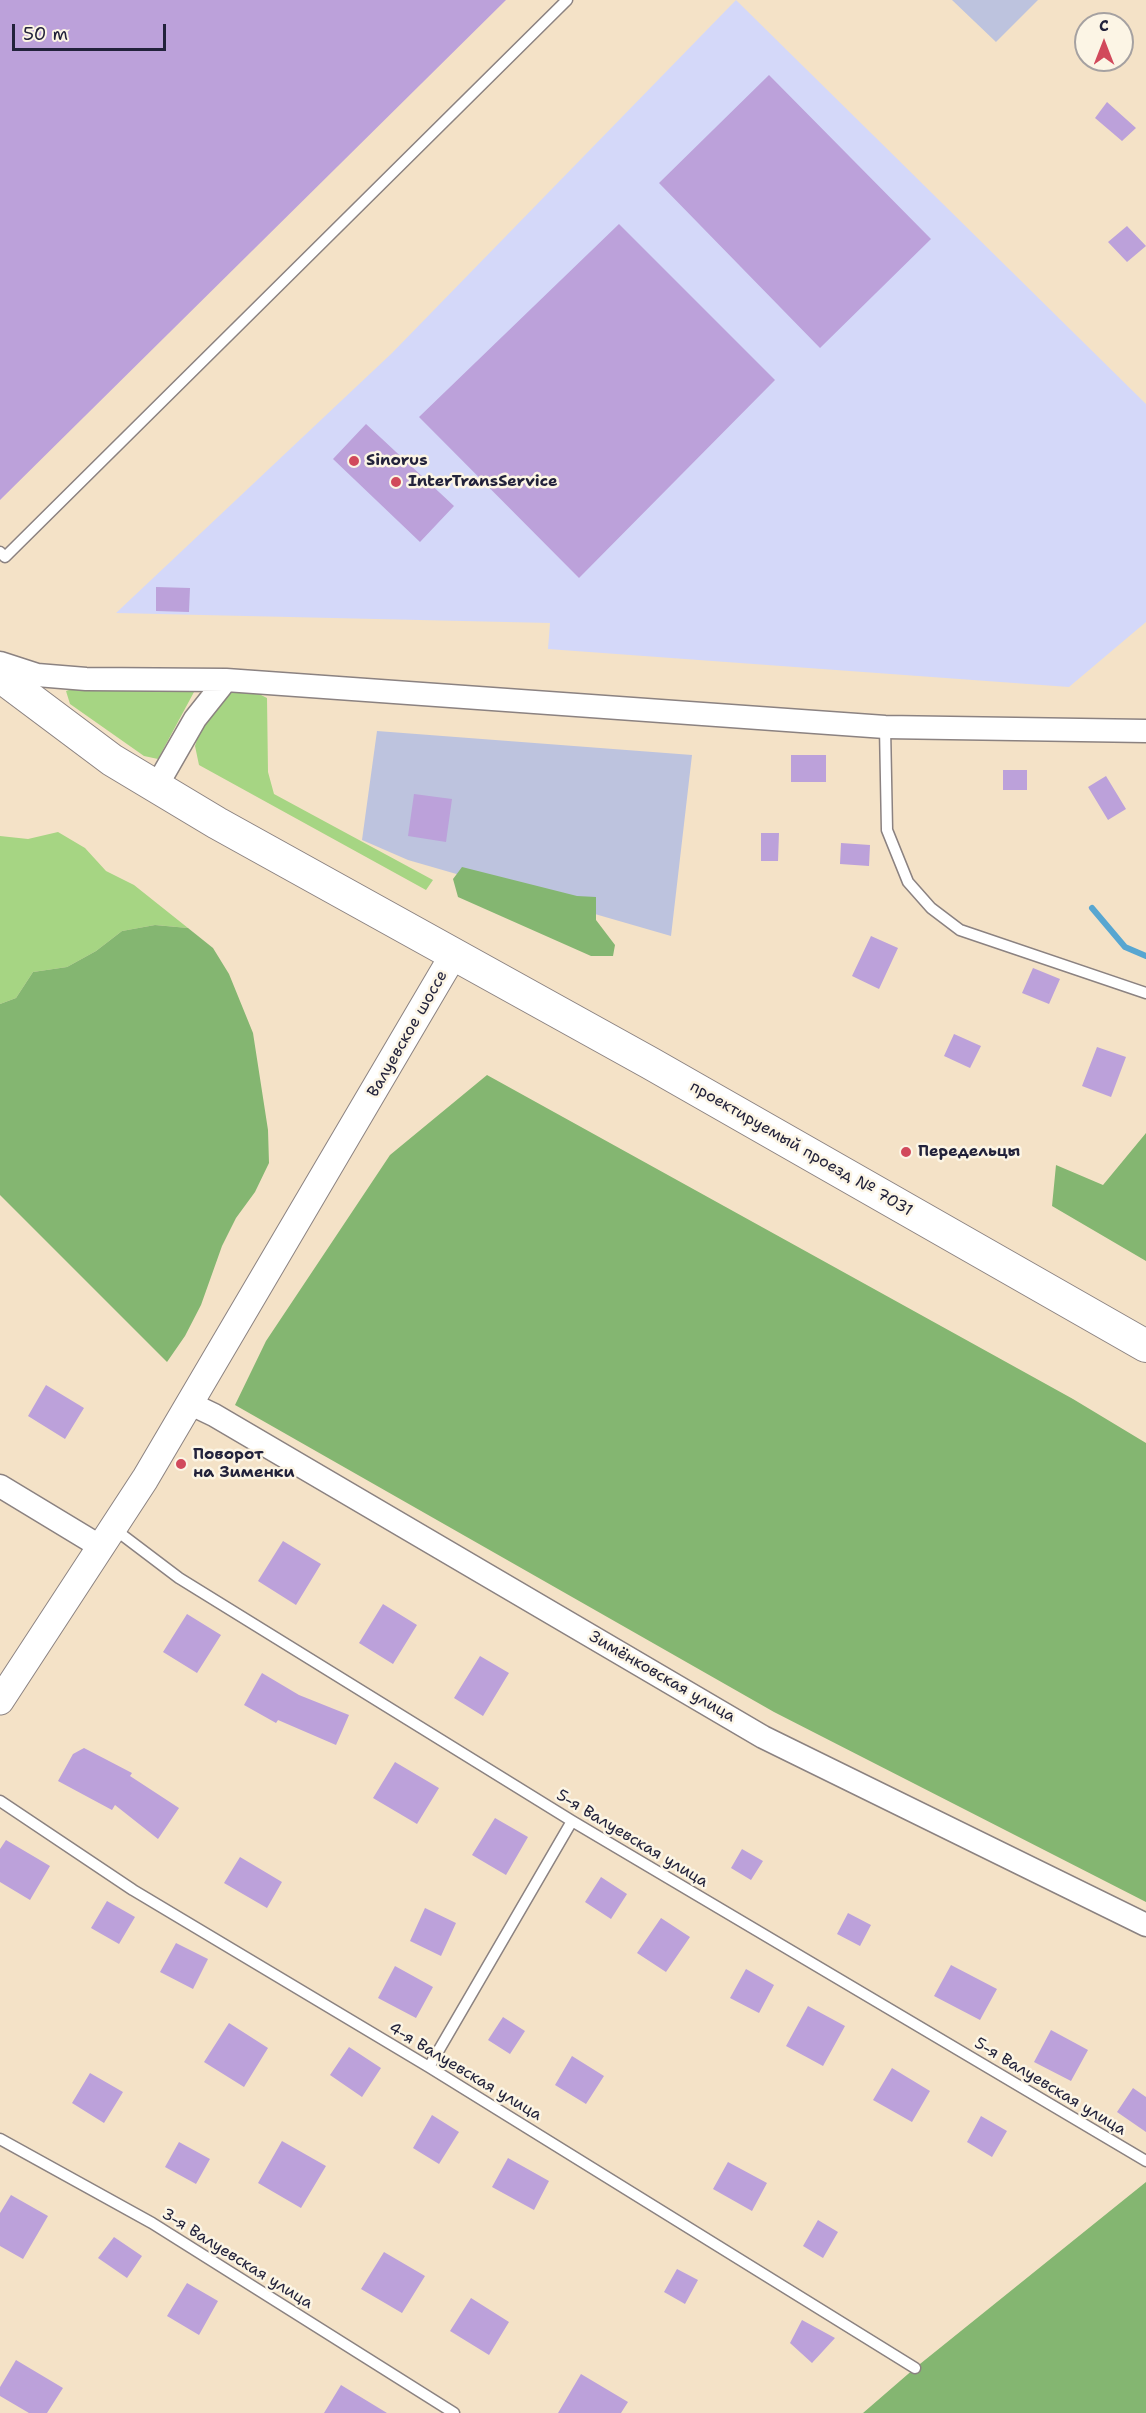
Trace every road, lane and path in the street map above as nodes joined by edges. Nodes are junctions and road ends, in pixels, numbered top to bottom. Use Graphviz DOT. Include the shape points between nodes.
graph roads {
  1 [pos="567,0"];
  2 [pos="0,552"];
  3 [pos="0,663"];
  4 [pos="0,676"];
  5 [pos="226,680"];
  6 [pos="885,727"];
  7 [pos="1146,730"];
  8 [pos="156,788"];
  9 [pos="454,954"];
  10 [pos="1146,993"];
  11 [pos="1146,1346"];
  12 [pos="191,1404"];
  13 [pos="0,1486"];
  14 [pos="107,1537"];
  15 [pos="0,1701"];
  16 [pos="0,1801"];
  17 [pos="572,1821"];
  18 [pos="1146,1925"];
  19 [pos="429,2067"];
  20 [pos="0,2139"];
  21 [pos="1146,2161"];
  22 [pos="915,2368"];
  23 [pos="454,2413"];
  1 -- 2 [label="lane" via="5,557"];
  3 -- 5 [label="street" via="37,675 86,679"];
  4 -- 8 [label="main road, Валуевское шоссе"];
  5 -- 6 [label="street"];
  5 -- 8 [label="street" via="195,719"];
  6 -- 7 [label="street"];
  6 -- 10 [label="lane" via="887,830 909,882 931,908 960,930"];
  8 -- 9 [label="main road, Валуевское шоссе"];
  9 -- 11 [label="main road, проектируемый проезд № 7031"];
  9 -- 12 [label="street, Валуевское шоссе"];
  12 -- 14 [label="street, Валуевское шоссе"];
  12 -- 18 [label="street, Зимёнковская улица" via="764,1737"];
  13 -- 14 [label="street"];
  14 -- 15 [label="street, Валуевское шоссе"];
  14 -- 17 [label="lane, 5-я Валуевская улица"];
  16 -- 19 [label="lane, 4-я Валуевская улица" via="133,1890"];
  17 -- 19 [label="lane"];
  17 -- 21 [label="lane, 5-я Валуевская улица"];
  19 -- 22 [label="lane, 4-я Валуевская улица"];
  20 -- 23 [label="lane, 3-я Валуевская улица" via="152,2223"];
}
